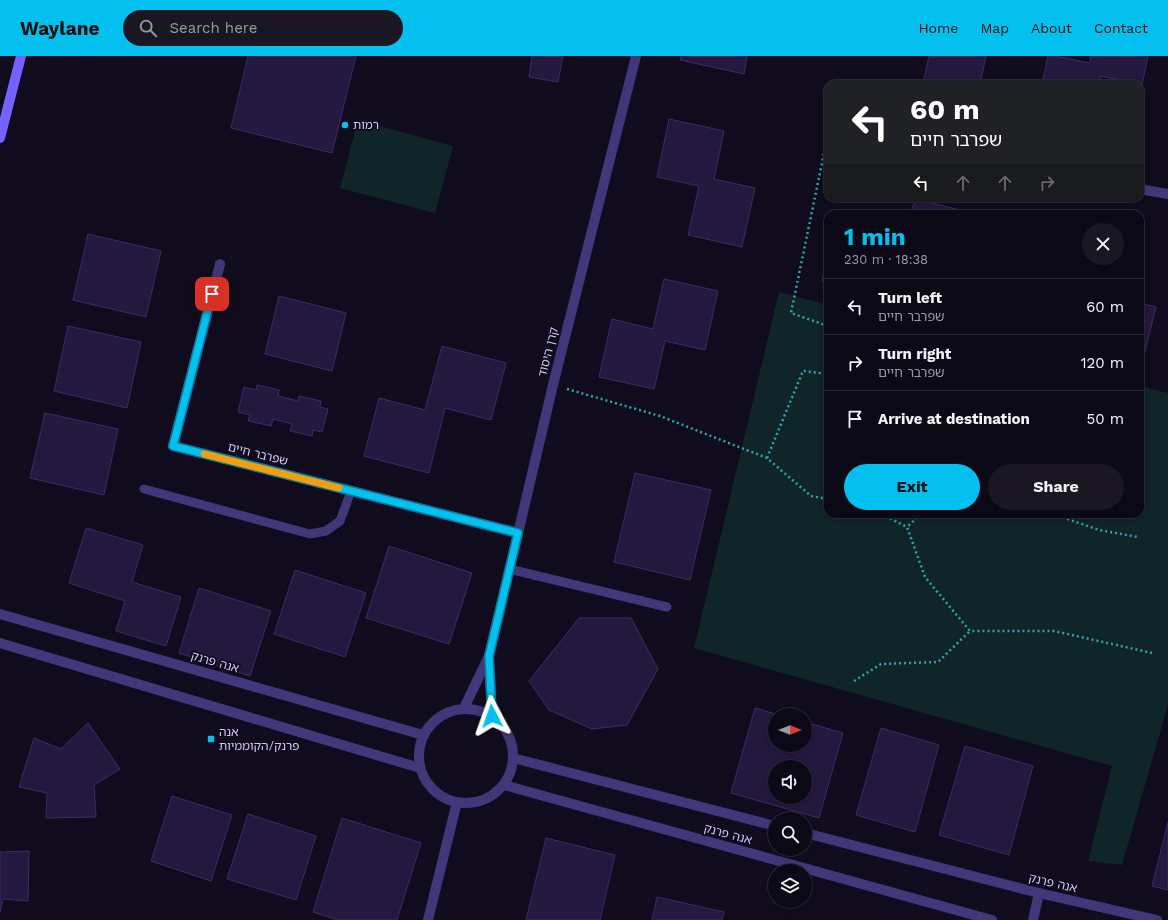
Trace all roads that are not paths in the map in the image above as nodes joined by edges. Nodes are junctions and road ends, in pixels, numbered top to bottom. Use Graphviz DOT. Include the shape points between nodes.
graph roads {
  1 [pos="22,56"];
  2 [pos="636,56"];
  3 [pos="0,138"];
  4 [pos="1144,190"];
  5 [pos="1168,194"];
  6 [pos="220,264"];
  7 [pos="144,489"];
  8 [pos="351,491"];
  9 [pos="518,533"];
  10 [pos="509,569"];
  11 [pos="667,607"];
  12 [pos="0,614"];
  13 [pos="0,643"];
  14 [pos="489,656"];
  15 [pos="464,708"];
  16 [pos="492,716"];
  17 [pos="423,735"];
  18 [pos="514,758"];
  19 [pos="420,768"];
  20 [pos="504,785"];
  21 [pos="457,802"];
  22 [pos="768,824"];
  23 [pos="812,835"];
  24 [pos="1039,893"];
  25 [pos="428,920"];
  26 [pos="992,920"];
  27 [pos="1033,920"];
  28 [pos="1157,920"];
  1 -- 3 [label="main road"];
  2 -- 9 [label="street, קרן היסוד"];
  4 -- 5 [label="street"];
  6 -- 8 [label="street, שפרבר חיים" via="173,446"];
  7 -- 8 [label="lane" via="310,534 326,531 340,520"];
  8 -- 9 [label="street, שפרבר חיים"];
  9 -- 10 [label="street, קרן היסוד"];
  10 -- 11 [label="lane"];
  10 -- 14 [label="street, קרן היסוד"];
  12 -- 17 [label="street, אנה פרנק"];
  13 -- 19 [label="street"];
  14 -- 15 [label="street, קרן היסוד"];
  14 -- 16 [label="street, קרן היסוד"];
  15 -- 16 [label="street" via="477,709"];
  15 -- 17 [label="street" via="448,712 434,721"];
  16 -- 18 [label="street" via="504,727 511,742"];
  17 -- 19 [label="street" via="419,751"];
  18 -- 20 [label="street"];
  18 -- 22 [label="street, אנה פרנק"];
  19 -- 21 [label="street" via="427,783 438,795"];
  20 -- 21 [label="street" via="491,796 476,803"];
  20 -- 26 [label="street, אנה פרנק"];
  21 -- 25 [label="street"];
  23 -- 24 [label="street, אנה פרנק"];
  24 -- 27 [label="street"];
  24 -- 28 [label="street, אנה פרנק"];
}
